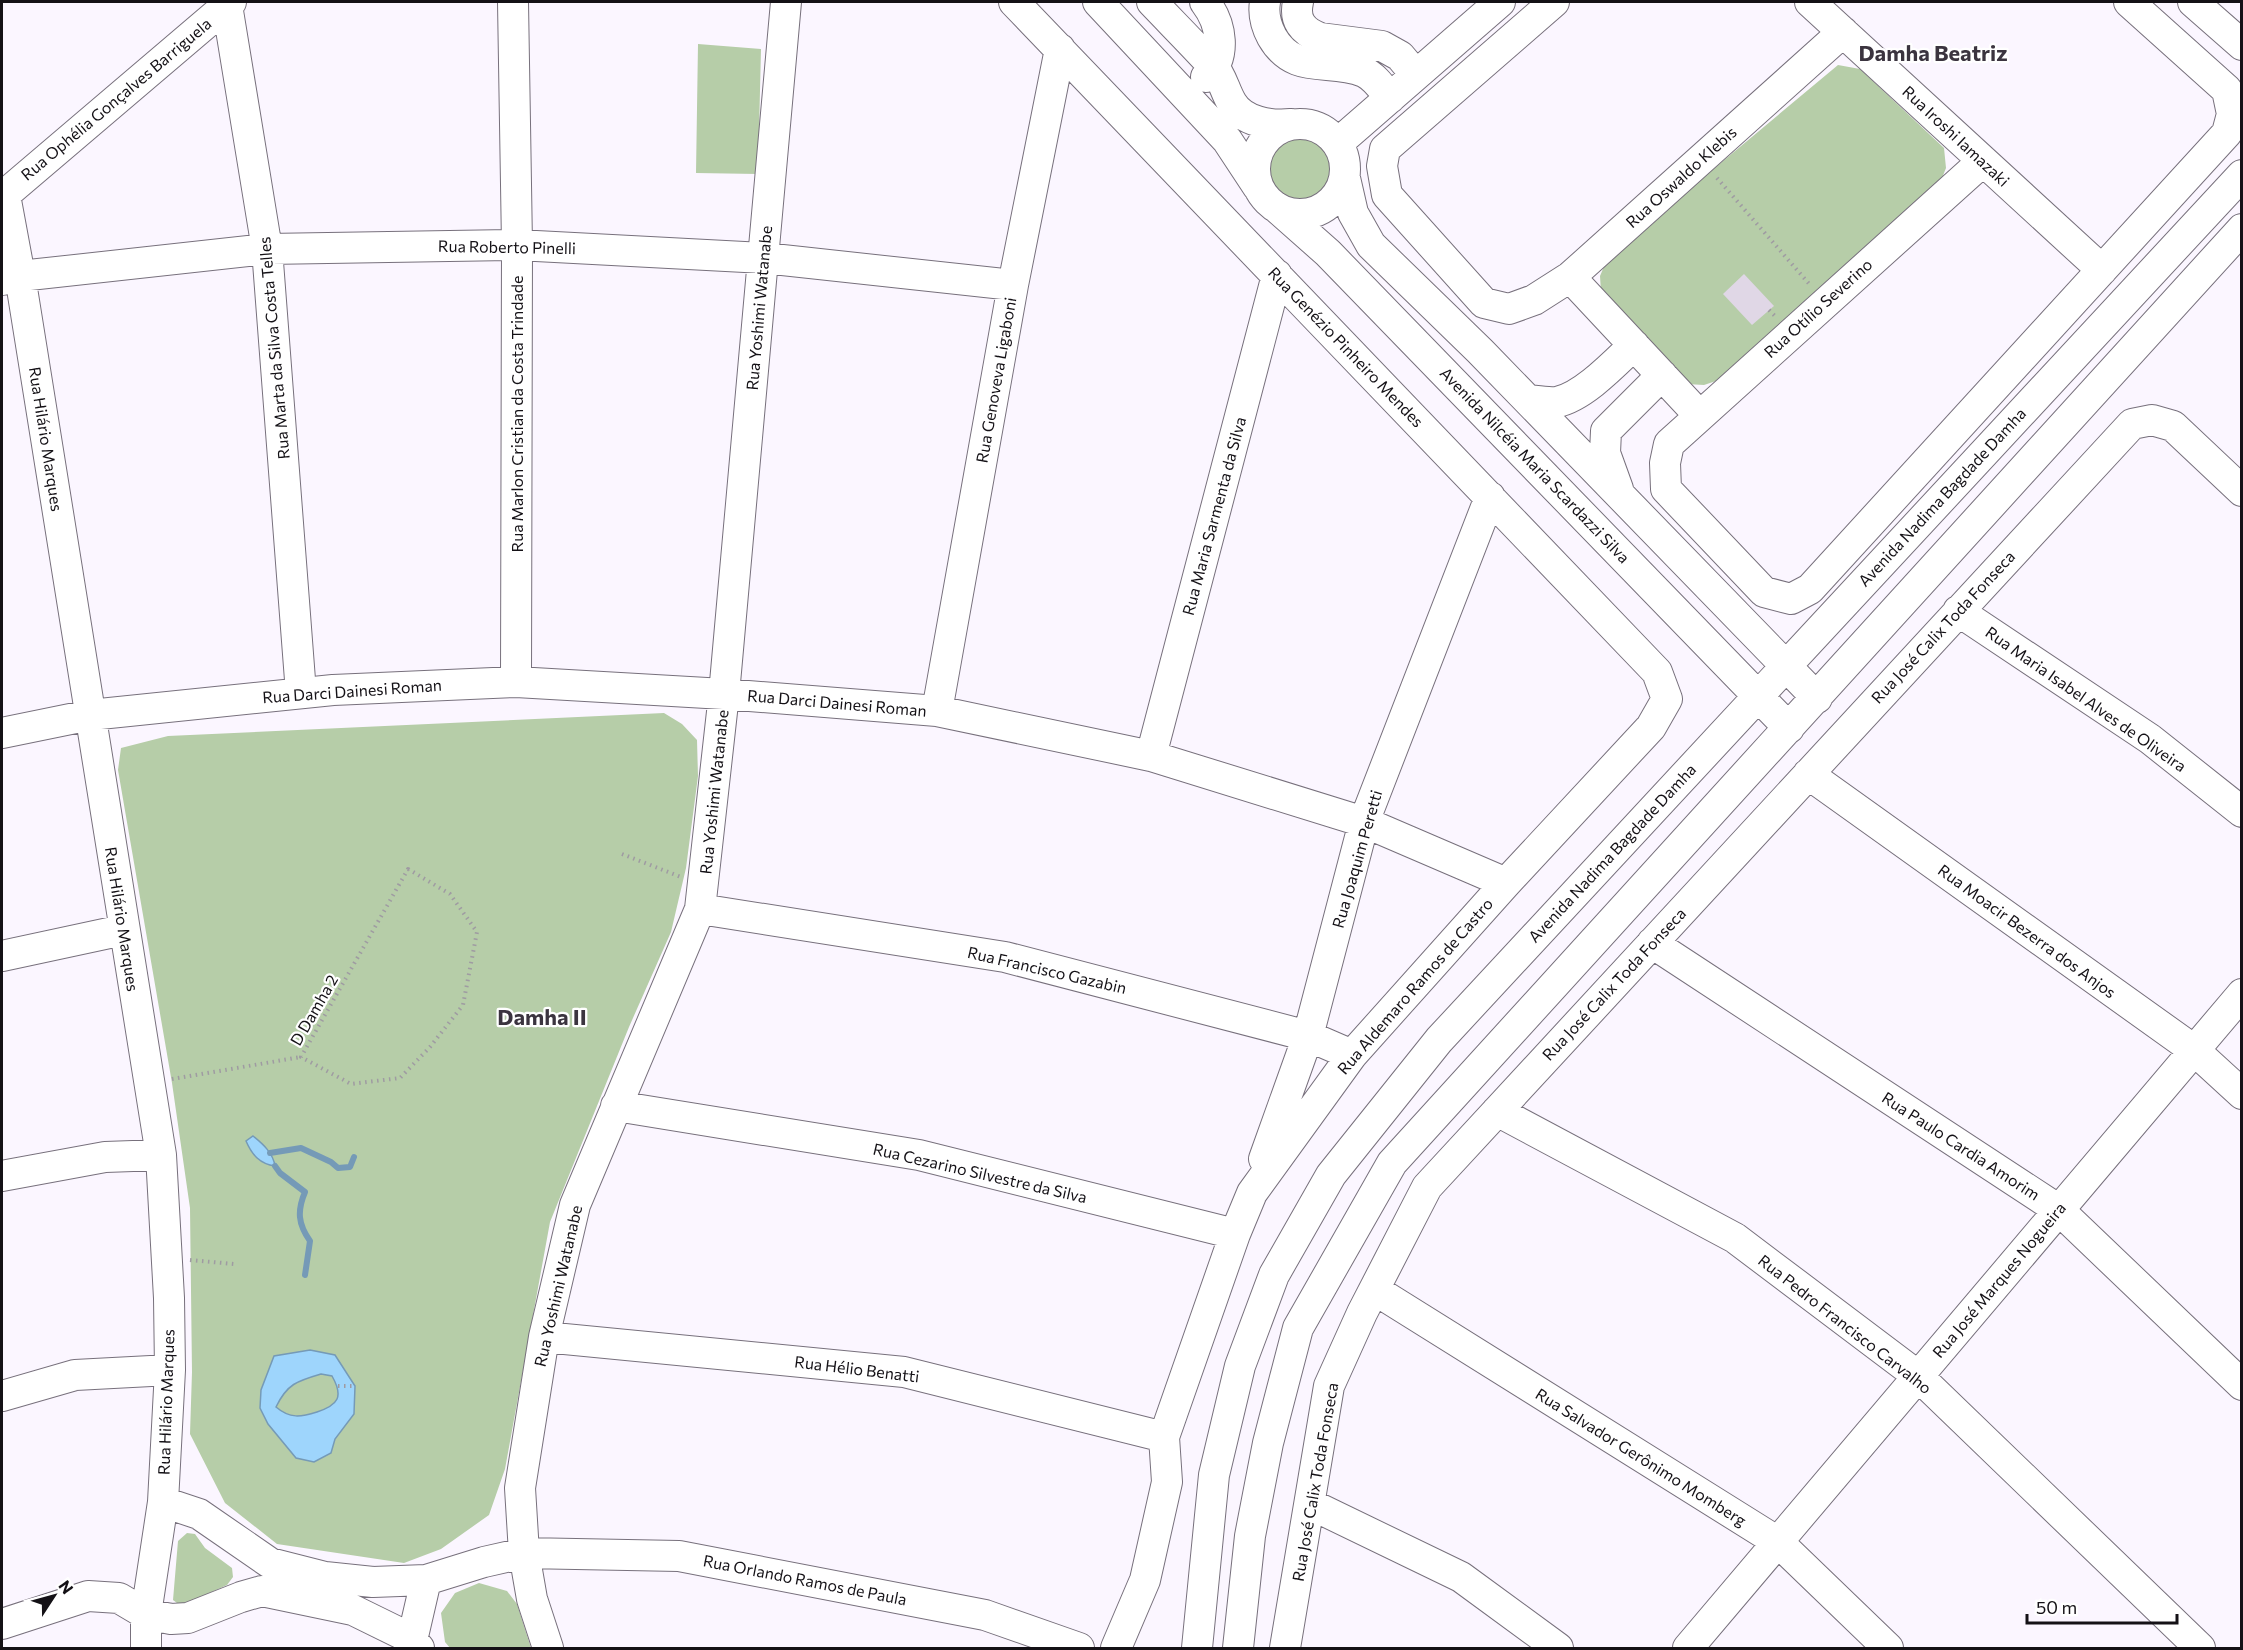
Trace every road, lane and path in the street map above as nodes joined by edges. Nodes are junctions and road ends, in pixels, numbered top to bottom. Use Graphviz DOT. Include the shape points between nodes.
graph roads {
  1 [pos="513,2"];
  2 [pos="786,2"];
  3 [pos="1014,2"];
  4 [pos="1098,2"];
  5 [pos="1152,2"];
  6 [pos="1205,2"];
  7 [pos="1265,2"];
  8 [pos="1500,2"];
  9 [pos="1554,2"];
  10 [pos="1810,2"];
  11 [pos="2129,2"];
  12 [pos="2193,2"];
  13 [pos="229,3"];
  14 [pos="1299,12"];
  15 [pos="1843,32"];
  16 [pos="1275,42"];
  17 [pos="2241,45"];
  18 [pos="1060,50"];
  19 [pos="1215,68"];
  20 [pos="1416,75"];
  21 [pos="1186,96"];
  22 [pos="1390,98"];
  23 [pos="1291,124"];
  24 [pos="1338,143"];
  25 [pos="1701,159"];
  26 [pos="1983,161"];
  27 [pos="2241,174"];
  28 [pos="1345,177"];
  29 [pos="3,196"];
  30 [pos="1269,201"];
  31 [pos="2241,229"];
  32 [pos="517,245"];
  33 [pos="267,249"];
  34 [pos="764,258"];
  35 [pos="2102,270"];
  36 [pos="1277,275"];
  37 [pos="1570,277"];
  38 [pos="10,278"];
  39 [pos="1013,285"];
  40 [pos="1825,302"];
  41 [pos="1634,345"];
  42 [pos="1480,351"];
  43 [pos="1662,375"];
  44 [pos="1451,379"];
  45 [pos="1528,400"];
  46 [pos="1699,415"];
  47 [pos="1665,463"];
  48 [pos="2241,491"];
  49 [pos="1621,496"];
  50 [pos="1490,497"];
  51 [pos="1592,524"];
  52 [pos="1958,611"];
  53 [pos="1785,665"];
  54 [pos="516,682"];
  55 [pos="301,693"];
  56 [pos="724,694"];
  57 [pos="1758,695"];
  58 [pos="1817,698"];
  59 [pos="1666,699"];
  60 [pos="937,711"];
  61 [pos="90,715"];
  62 [pos="1789,728"];
  63 [pos="2,732"];
  64 [pos="1151,756"];
  65 [pos="1808,774"];
  66 [pos="2241,812"];
  67 [pos="1364,822"];
  68 [pos="622,854"];
  69 [pos="1506,883"];
  70 [pos="702,897"];
  71 [pos="123,930"];
  72 [pos="1652,943"];
  73 [pos="2,956"];
  74 [pos="2241,994"];
  75 [pos="1308,1036"];
  76 [pos="2194,1050"];
  77 [pos="1352,1055"];
  78 [pos="301,1057"];
  79 [pos="149,1083"];
  80 [pos="2241,1094"];
  81 [pos="616,1106"];
  82 [pos="1497,1111"];
  83 [pos="161,1155"];
  84 [pos="2,1176"];
  85 [pos="1252,1193"];
  86 [pos="2059,1210"];
  87 [pos="1235,1234"];
  88 [pos="190,1260"];
  89 [pos="234,1264"];
  90 [pos="1375,1290"];
  91 [pos="544,1337"];
  92 [pos="170,1370"];
  93 [pos="1918,1376"];
  94 [pos="2241,1385"];
  95 [pos="338,1386"];
  96 [pos="355,1386"];
  97 [pos="2,1396"];
  98 [pos="1164,1437"];
  99 [pos="163,1502"];
  100 [pos="1310,1504"];
  101 [pos="1778,1542"];
  102 [pos="524,1553"];
  103 [pos="426,1580"];
  104 [pos="146,1614"];
  105 [pos="2,1624"];
  106 [pos="414,1643"];
  107 [pos="147,1648"];
  108 [pos="548,1648"];
  109 [pos="1079,1648"];
  110 [pos="1116,1648"];
  111 [pos="1197,1648"];
  112 [pos="1238,1648"];
  113 [pos="1285,1648"];
  114 [pos="1557,1648"];
  115 [pos="1688,1648"];
  116 [pos="1888,1648"];
  117 [pos="2200,1648"];
  1 -- 32 [label="street, Rua Marlon Cristian da Costa Trindade"];
  2 -- 34 [label="street, Rua Yoshimi Watanabe"];
  3 -- 18 [label="street, Rua Genézio Pinheiro Mendes"];
  4 -- 21 [label="street, Avenida Nilcéia Maria Scardazzi Silva"];
  5 -- 19 [label="street"];
  6 -- 19 [label="street" via="1220,38"];
  7 -- 16 [label="street" via="1266,25"];
  8 -- 20 [label="street"];
  9 -- 37 [label="street, Rua Oswaldo Klebis" via="1385,149 1382,166 1387,195 1484,303 1509,309 1534,300"];
  10 -- 15 [label="street, Rua Iroshi Iamazaki"];
  11 -- 35 [label="street, Avenida Nadima Bagdade Damha" via="2227,90 2232,114 2227,133"];
  12 -- 17 [label="street"];
  13 -- 29 [label="street, Rua Ophélia Gonçalves Barriguela"];
  13 -- 33 [label="street, Rua Marta da Silva Costa Telles"];
  14 -- 16 [label="street"];
  14 -- 20 [label="street" via="1306,31 1320,38 1382,46 1405,61"];
  15 -- 25 [label="street, Rua Oswaldo Klebis"];
  15 -- 26 [label="street, Rua Iroshi Iamazaki"];
  16 -- 22 [label="street" via="1287,55 1303,63 1367,73"];
  18 -- 36 [label="street, Rua Genézio Pinheiro Mendes"];
  18 -- 39 [label="street, Rua Genoveva Ligaboni"];
  19 -- 21 [label="street"];
  19 -- 23 [label="street" via="1233,106 1241,112 1260,122"];
  20 -- 22 [label="street"];
  21 -- 30 [label="street, Avenida Nilcéia Maria Scardazzi Silva" via="1227,140"];
  22 -- 24 [label="street"];
  23 -- 24 [label="street" via="1317,126"];
  23 -- 30 [label="street" via="1266,139 1258,152 1256,181"];
  24 -- 28 [label="street" via="1344,154"];
  25 -- 37 [label="street, Rua Oswaldo Klebis"];
  25 -- 40 [label="path"];
  26 -- 35 [label="street, Rua Iroshi Iamazaki"];
  26 -- 40 [label="street, Rua Otílio Severino"];
  27 -- 53 [label="street, Avenida Nadima Bagdade Damha"];
  28 -- 30 [label="street" via="1340,192 1318,211 1289,213"];
  28 -- 42 [label="street" via="1353,213 1371,245"];
  29 -- 38 [label="street, Rua Hilário Marques"];
  30 -- 44 [label="street, Avenida Nilcéia Maria Scardazzi Silva" via="1328,253"];
  31 -- 58 [label="street"];
  32 -- 33 [label="street, Rua Roberto Pinelli"];
  32 -- 34 [label="street, Rua Roberto Pinelli"];
  32 -- 54 [label="street, Rua Marlon Cristian da Costa Trindade"];
  33 -- 38 [label="street, Rua Roberto Pinelli"];
  33 -- 55 [label="street, Rua Marta da Silva Costa Telles"];
  34 -- 39 [label="street, Rua Roberto Pinelli"];
  34 -- 56 [label="street, Rua Yoshimi Watanabe"];
  35 -- 47 [label="street, Avenida Nadima Bagdade Damha" via="1810,589 1791,598 1764,592 1666,489"];
  36 -- 50 [label="street, Rua Genézio Pinheiro Mendes"];
  36 -- 64 [label="street, Rua Maria Sarmenta da Silva"];
  37 -- 41 [label="street"];
  38 -- 61 [label="street, Rua Hilário Marques"];
  39 -- 60 [label="street, Rua Genoveva Ligaboni"];
  40 -- 46 [label="street, Rua Otílio Severino"];
  41 -- 43 [label="street"];
  41 -- 45 [label="street" via="1596,381 1575,393 1557,402"];
  42 -- 44 [label="street"];
  42 -- 45 [label="street"];
  43 -- 46 [label="street"];
  43 -- 49 [label="street" via="1606,431 1605,453"];
  44 -- 51 [label="street, Avenida Nilcéia Maria Scardazzi Silva"];
  45 -- 49 [label="street"];
  46 -- 47 [label="street, Rua Otílio Severino" via="1669,444"];
  48 -- 52 [label="street, Rua José Calix Toda Fonseca" via="2173,426 2152,420 2132,424"];
  49 -- 51 [label="street"];
  49 -- 53 [label="street"];
  50 -- 59 [label="street, Rua Genézio Pinheiro Mendes" via="1657,672"];
  50 -- 67 [label="street, Rua Joaquim Peretti"];
  51 -- 57 [label="street, Avenida Nilcéia Maria Scardazzi Silva"];
  52 -- 65 [label="street, Rua José Calix Toda Fonseca"];
  52 -- 66 [label="street, Rua Maria Isabel Alves de Oliveira" via="2150,739"];
  53 -- 57 [label="street, Avenida Nadima Bagdade Damha"];
  53 -- 58 [label="street"];
  54 -- 55 [label="street, Rua Darci Dainesi Roman"];
  54 -- 56 [label="street, Rua Darci Dainesi Roman"];
  55 -- 61 [label="street, Rua Darci Dainesi Roman"];
  56 -- 60 [label="street, Rua Darci Dainesi Roman"];
  56 -- 70 [label="street, Rua Yoshimi Watanabe"];
  57 -- 62 [label="street, Avenida Nilcéia Maria Scardazzi Silva"];
  57 -- 111 [label="street, Avenida Nadima Bagdade Damha" via="1439,1041 1331,1175 1274,1275 1240,1366 1214,1475"];
  58 -- 62 [label="street"];
  59 -- 69 [label="street, Rua Aldemaro Ramos de Castro" via="1650,727"];
  60 -- 64 [label="street, Rua Darci Dainesi Roman"];
  61 -- 63 [label="street, Rua Darci Dainesi Roman"];
  61 -- 71 [label="street, Rua Hilário Marques"];
  62 -- 112 [label="street" via="1392,1163 1298,1328 1268,1443 1250,1536"];
  64 -- 67 [label="street, Rua Darci Dainesi Roman"];
  65 -- 72 [label="street, Rua José Calix Toda Fonseca"];
  65 -- 76 [label="street, Rua Moacir Bezerra dos Anjos"];
  67 -- 69 [label="street, Rua Darci Dainesi Roman"];
  67 -- 75 [label="street, Rua Joaquim Peretti"];
  68 -- 70 [label="path"];
  69 -- 77 [label="street, Rua Aldemaro Ramos de Castro"];
  70 -- 75 [label="street, Rua Francisco Gazabin" via="1005,957"];
  70 -- 81 [label="street, Rua Yoshimi Watanabe"];
  71 -- 73 [label="street"];
  71 -- 79 [label="street, Rua Hilário Marques"];
  72 -- 82 [label="street, Rua José Calix Toda Fonseca"];
  72 -- 86 [label="street, Rua Paulo Cardia Amorim"];
  74 -- 76 [label="street, Rua José Marques Nogueira"];
  75 -- 77 [label="street, Rua Francisco Gazabin"];
  75 -- 85 [label="street, Rua Joaquim Peretti"];
  76 -- 80 [label="street, Rua Moacir Bezerra dos Anjos"];
  76 -- 86 [label="street, Rua José Marques Nogueira"];
  77 -- 85 [label="street, Rua Aldemaro Ramos de Castro"];
  78 -- 78 [label="path, D Damha 2" via="351,1084 400,1078 430,1047 463,1005 477,932 450,894 408,869"];
  78 -- 79 [label="path"];
  79 -- 83 [label="street, Rua Hilário Marques"];
  81 -- 87 [label="street, Rua Cezarino Silvestre da Silva" via="919,1155"];
  81 -- 91 [label="street, Rua Yoshimi Watanabe" via="575,1205"];
  82 -- 90 [label="street, Rua José Calix Toda Fonseca" via="1427,1187"];
  82 -- 93 [label="street, Rua Pedro Francisco Carvalho" via="1735,1238"];
  83 -- 84 [label="street" via="105,1158"];
  83 -- 92 [label="street, Rua Hilário Marques"];
  85 -- 87 [label="street, Rua Aldemaro Ramos de Castro"];
  86 -- 93 [label="street, Rua José Marques Nogueira"];
  86 -- 94 [label="street, Rua Paulo Cardia Amorim"];
  87 -- 98 [label="street, Rua Aldemaro Ramos de Castro"];
  88 -- 89 [label="path"];
  90 -- 100 [label="street, Rua José Calix Toda Fonseca" via="1329,1386"];
  90 -- 101 [label="street, Rua Salvador Gerônimo Momberg"];
  91 -- 98 [label="street, Rua Hélio Benatti" via="903,1372"];
  91 -- 102 [label="street, Rua Yoshimi Watanabe" via="519,1488"];
  92 -- 97 [label="street" via="75,1375"];
  92 -- 99 [label="street, Rua Hilário Marques"];
  93 -- 101 [label="street, Rua José Marques Nogueira"];
  93 -- 117 [label="street, Rua Pedro Francisco Carvalho"];
  95 -- 96 [label="path"];
  98 -- 110 [label="street, Rua Aldemaro Ramos de Castro" via="1167,1482 1146,1580"];
  99 -- 103 [label="street, Rua Orlando Ramos de Paula" via="199,1514 270,1563 373,1582"];
  99 -- 104 [label="street, Rua Hilário Marques"];
  100 -- 113 [label="street, Rua José Calix Toda Fonseca"];
  100 -- 114 [label="street" via="1461,1577"];
  101 -- 115 [label="street, Rua José Marques Nogueira"];
  101 -- 116 [label="street, Rua Salvador Gerônimo Momberg"];
  102 -- 103 [label="street, Rua Orlando Ramos de Paula"];
  102 -- 108 [label="street, Rua Yoshimi Watanabe" via="532,1599"];
  102 -- 109 [label="street, Rua Orlando Ramos de Paula" via="679,1556 985,1615"];
  103 -- 106 [label="street"];
  104 -- 105 [label="street" via="119,1598 88,1596"];
  104 -- 106 [label="street" via="188,1618 262,1591 353,1610"];
  104 -- 107 [label="street, Rua Hilário Marques"];
}
